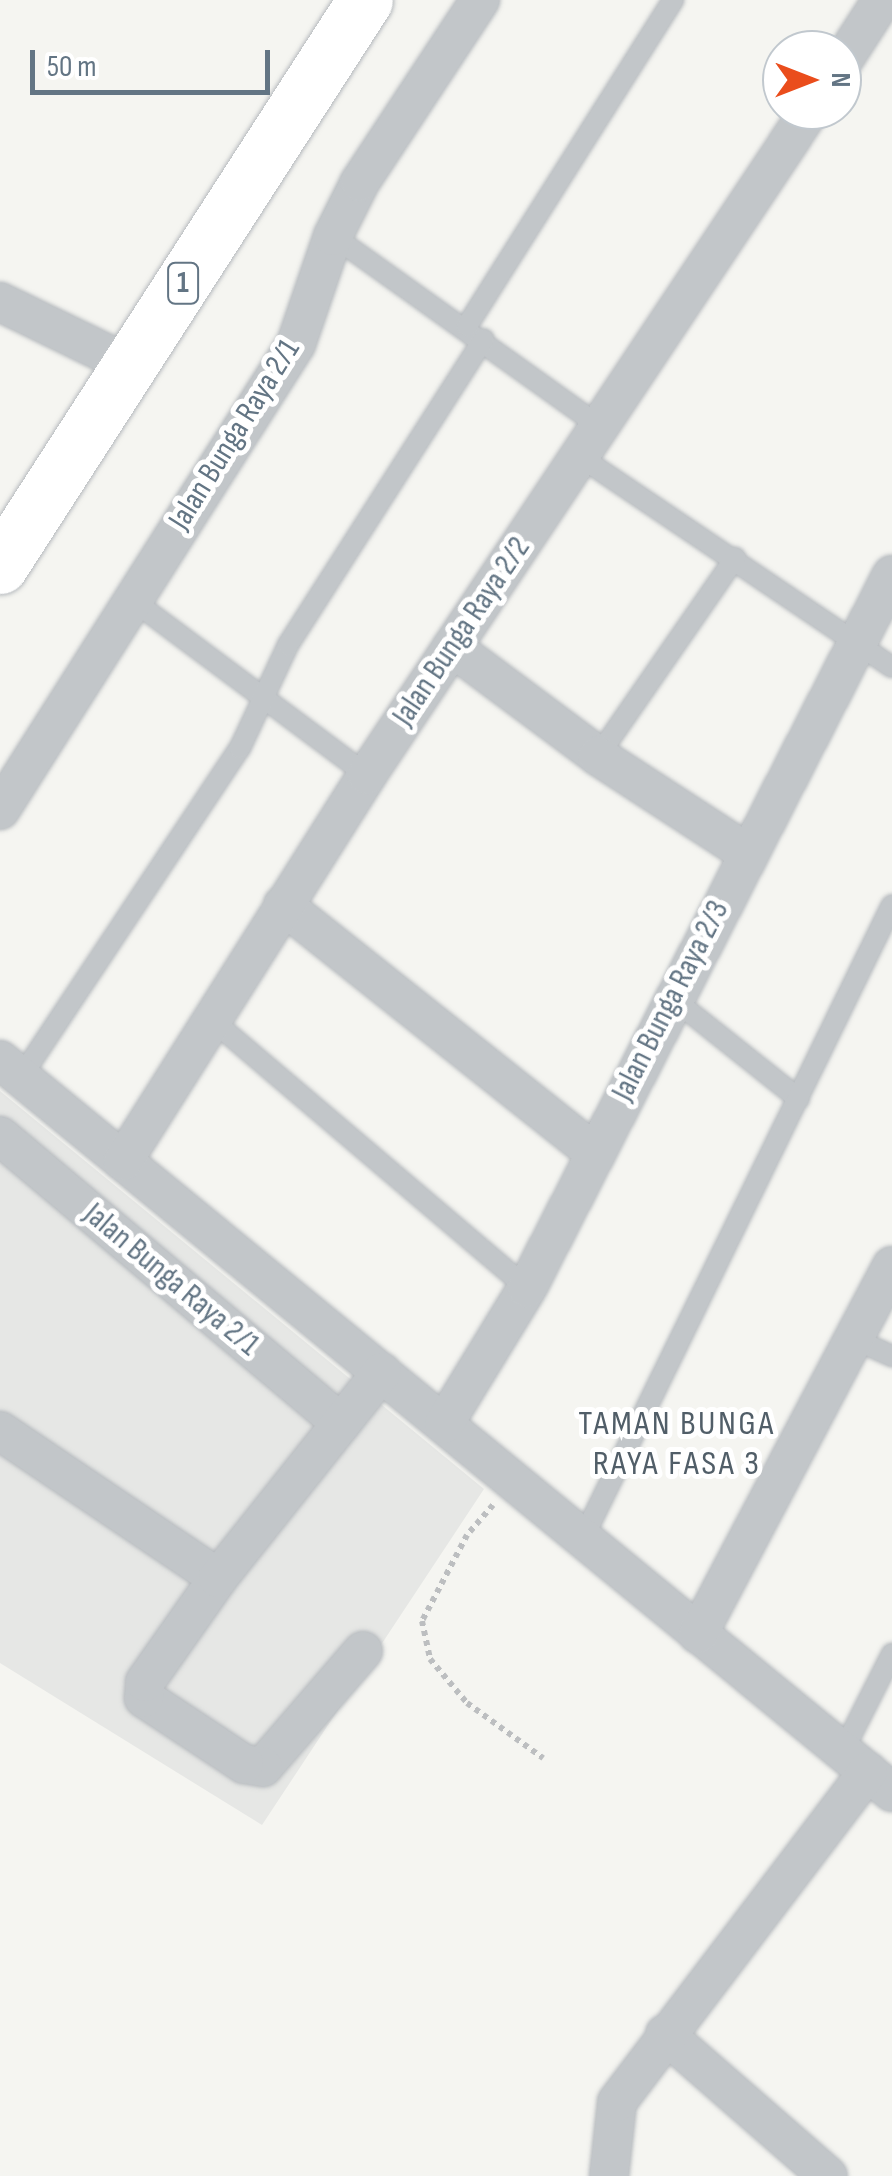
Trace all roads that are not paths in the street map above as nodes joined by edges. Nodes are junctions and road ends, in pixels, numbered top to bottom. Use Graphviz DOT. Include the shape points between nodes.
graph roads {
  1 [pos="365,0"];
  2 [pos="480,0"];
  3 [pos="673,0"];
  4 [pos="884,7"];
  5 [pos="862,36"];
  6 [pos="797,130"];
  7 [pos="333,236"];
  8 [pos="0,302"];
  9 [pos="475,332"];
  10 [pos="130,366"];
  11 [pos="590,442"];
  12 [pos="734,558"];
  13 [pos="0,566"];
  14 [pos="892,575"];
  15 [pos="130,599"];
  16 [pos="855,638"];
  17 [pos="452,647"];
  18 [pos="892,666"];
  19 [pos="265,696"];
  20 [pos="598,756"];
  21 [pos="367,775"];
  22 [pos="0,810"];
  23 [pos="746,852"];
  24 [pos="283,905"];
  25 [pos="892,905"];
  26 [pos="672,998"];
  27 [pos="211,1019"];
  28 [pos="10,1068"];
  29 [pos="799,1099"];
  30 [pos="0,1136"];
  31 [pos="595,1153"];
  32 [pos="123,1160"];
  33 [pos="892,1266"];
  34 [pos="527,1288"];
  35 [pos="854,1339"];
  36 [pos="892,1356"];
  37 [pos="382,1372"];
  38 [pos="341,1423"];
  39 [pos="444,1424"];
  40 [pos="0,1431"];
  41 [pos="583,1538"];
  42 [pos="218,1578"];
  43 [pos="698,1634"];
  44 [pos="362,1651"];
  45 [pos="892,1654"];
  46 [pos="868,1771"];
  47 [pos="665,2034"];
  48 [pos="609,2176"];
  49 [pos="828,2176"];
  1 -- 10 [label="main road, 1"];
  2 -- 7 [label="street, Jalan Bunga Raya 2/1" via="360,182"];
  3 -- 9 [label="lane"];
  4 -- 5 [label="street"];
  6 -- 11 [label="street, Jalan Bunga Raya 2/2"];
  7 -- 9 [label="lane"];
  7 -- 15 [label="street, Jalan Bunga Raya 2/1" via="296,344"];
  8 -- 10 [label="street"];
  9 -- 11 [label="lane"];
  9 -- 19 [label="lane" via="288,644"];
  10 -- 13 [label="main road, 1"];
  11 -- 12 [label="lane"];
  11 -- 17 [label="street, Jalan Bunga Raya 2/2"];
  12 -- 16 [label="lane"];
  12 -- 20 [label="lane"];
  14 -- 16 [label="street, Jalan Bunga Raya 2/3"];
  15 -- 19 [label="lane"];
  15 -- 22 [label="street, Jalan Bunga Raya 2/1"];
  16 -- 18 [label="lane"];
  16 -- 23 [label="street, Jalan Bunga Raya 2/3"];
  17 -- 20 [label="street"];
  17 -- 21 [label="street, Jalan Bunga Raya 2/2"];
  19 -- 21 [label="lane"];
  19 -- 28 [label="lane" via="240,748"];
  20 -- 23 [label="street"];
  21 -- 24 [label="street, Jalan Bunga Raya 2/2"];
  23 -- 26 [label="street, Jalan Bunga Raya 2/3"];
  24 -- 27 [label="street, Jalan Bunga Raya 2/2"];
  24 -- 31 [label="street"];
  25 -- 29 [label="lane"];
  26 -- 29 [label="lane"];
  26 -- 31 [label="street, Jalan Bunga Raya 2/3"];
  27 -- 32 [label="street, Jalan Bunga Raya 2/2"];
  27 -- 34 [label="lane"];
  28 -- 32 [label="street"];
  29 -- 41 [label="lane"];
  30 -- 38 [label="street, Jalan Bunga Raya 2/1"];
  31 -- 34 [label="street, Jalan Bunga Raya 2/3"];
  32 -- 37 [label="street"];
  33 -- 35 [label="street"];
  34 -- 39 [label="street, Jalan Bunga Raya 2/3"];
  35 -- 36 [label="lane"];
  35 -- 43 [label="street"];
  37 -- 38 [label="street"];
  37 -- 39 [label="street"];
  38 -- 42 [label="street"];
  39 -- 41 [label="street"];
  40 -- 42 [label="street"];
  41 -- 43 [label="street"];
  42 -- 44 [label="street" via="145,1682 144,1698 244,1764 271,1764"];
  43 -- 46 [label="street"];
  45 -- 46 [label="lane"];
  46 -- 47 [label="street"];
  47 -- 48 [label="street" via="617,2102"];
  47 -- 49 [label="street"];
}
